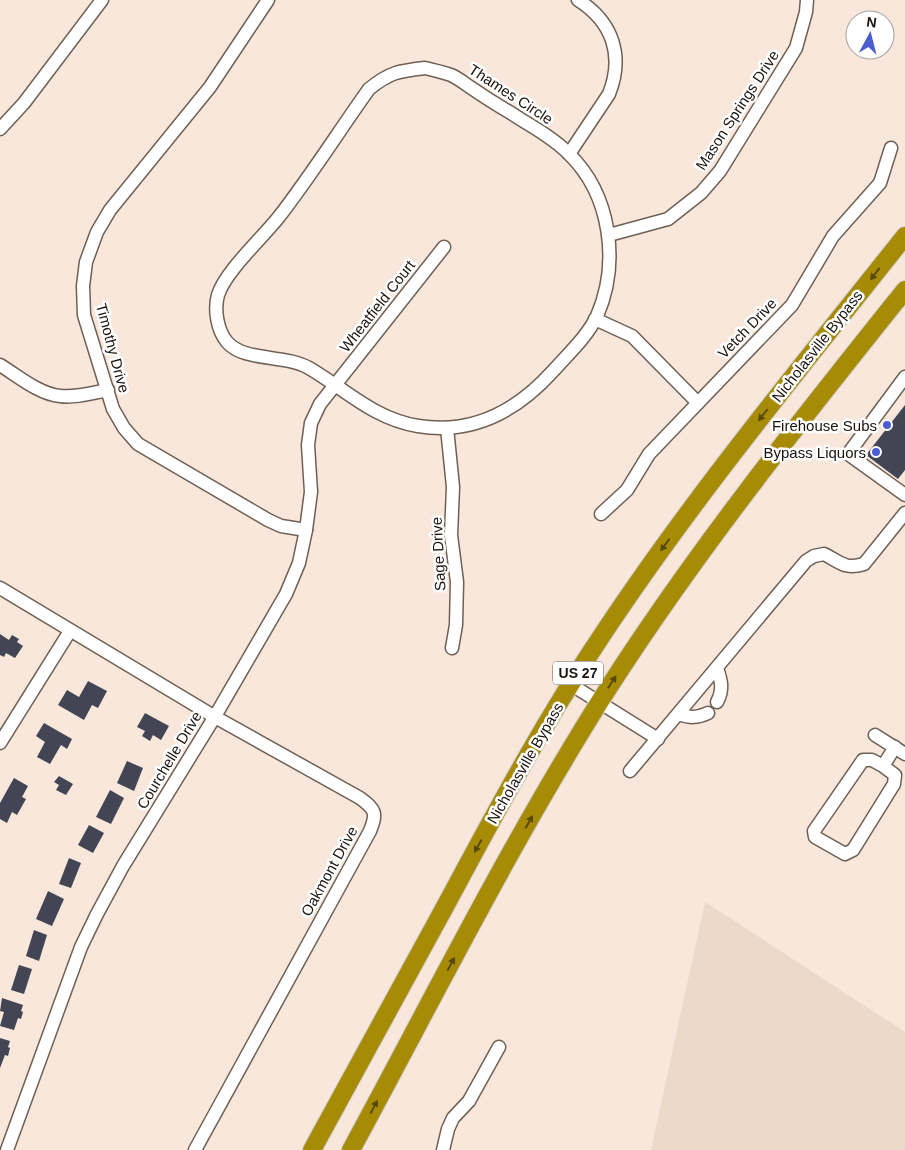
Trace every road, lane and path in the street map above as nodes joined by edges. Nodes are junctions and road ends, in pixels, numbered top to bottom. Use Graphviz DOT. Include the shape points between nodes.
graph roads {
  1 [pos="102,0"];
  2 [pos="268,0"];
  3 [pos="578,0"];
  4 [pos="807,0"];
  5 [pos="0,129"];
  6 [pos="891,148"];
  7 [pos="569,154"];
  8 [pos="609,235"];
  9 [pos="905,236"];
  10 [pos="444,246"];
  11 [pos="905,290"];
  12 [pos="595,319"];
  13 [pos="0,365"];
  14 [pos="905,377"];
  15 [pos="334,386"];
  16 [pos="108,390"];
  17 [pos="698,404"];
  18 [pos="447,428"];
  19 [pos="905,495"];
  20 [pos="602,514"];
  21 [pos="902,518"];
  22 [pos="306,530"];
  23 [pos="0,588"];
  24 [pos="70,631"];
  25 [pos="452,648"];
  26 [pos="717,668"];
  27 [pos="570,684"];
  28 [pos="600,702"];
  29 [pos="717,702"];
  30 [pos="708,713"];
  31 [pos="679,714"];
  32 [pos="215,717"];
  33 [pos="876,735"];
  34 [pos="658,739"];
  35 [pos="0,743"];
  36 [pos="900,751"];
  37 [pos="883,766"];
  38 [pos="630,771"];
  39 [pos="499,1047"];
  40 [pos="7,1150"];
  41 [pos="195,1150"];
  42 [pos="312,1150"];
  43 [pos="351,1150"];
  44 [pos="443,1150"];
  1 -- 5 [label="street" via="24,103"];
  2 -- 16 [label="street, Timothy Drive" via="210,86 110,210 97,232 86,262 84,315"];
  3 -- 7 [label="street" via="605,23 613,43 616,64 609,94"];
  4 -- 8 [label="street, Mason Springs Drive" via="796,48 720,171 701,193 668,218"];
  6 -- 17 [label="street, Vetch Drive" via="880,183 833,236 792,305"];
  7 -- 8 [label="street, Thames Circle" via="585,173 599,198"];
  7 -- 15 [label="street, Thames Circle" via="451,75 425,68 401,70 384,76 369,88 279,217 225,280 216,311 227,342 246,354 300,363"];
  8 -- 12 [label="street, Thames Circle" via="608,282"];
  9 -- 27 [label="highway, Nicholasville Bypass / US 27, one-way" via="692,507"];
  10 -- 15 [label="street, Wheatfield Court"];
  28 -- 11 [label="highway, US 27, one-way" via="726,518"];
  12 -- 17 [label="street" via="632,336"];
  12 -- 18 [label="street, Thames Circle" via="585,336 537,389 514,407 482,421"];
  13 -- 16 [label="street" via="42,390 59,396 80,396"];
  14 -- 19 [label="street" via="848,454"];
  15 -- 18 [label="street, Thames Circle" via="384,417 417,426"];
  15 -- 22 [label="street, Courchelle Drive" via="311,423 308,445 311,492"];
  16 -- 22 [label="street, Timothy Drive" via="113,409 138,444 268,520"];
  17 -- 20 [label="street, Vetch Drive" via="649,454 627,490"];
  18 -- 25 [label="street, Sage Drive" via="452,487 451,535 457,582"];
  21 -- 26 [label="street" via="864,564 846,567 824,554 806,561"];
  22 -- 32 [label="street, Courchelle Drive" via="299,563 286,594"];
  23 -- 24 [label="street, Oakmont Drive"];
  24 -- 32 [label="street, Oakmont Drive"];
  24 -- 35 [label="street"];
  26 -- 29 [label="street" via="722,693"];
  26 -- 31 [label="street"];
  27 -- 28 [label="street"];
  27 -- 42 [label="highway, Nicholasville Bypass / US 27, one-way" via="502,801"];
  28 -- 34 [label="street"];
  43 -- 28 [label="highway, US 27, one-way" via="516,845"];
  30 -- 31 [label="street" via="698,718"];
  31 -- 34 [label="street"];
  32 -- 40 [label="street, Courchelle Drive" via="93,922"];
  32 -- 41 [label="street, Oakmont Drive" via="360,798 371,807 375,819"];
  33 -- 36 [label="street"];
  34 -- 38 [label="street"];
  36 -- 37 [label="street"];
  37 -- 37 [label="street" via="872,760 863,760 814,831 815,837 845,854 853,850 894,784 895,775"];
  39 -- 44 [label="street" via="469,1101 448,1129"];
}
